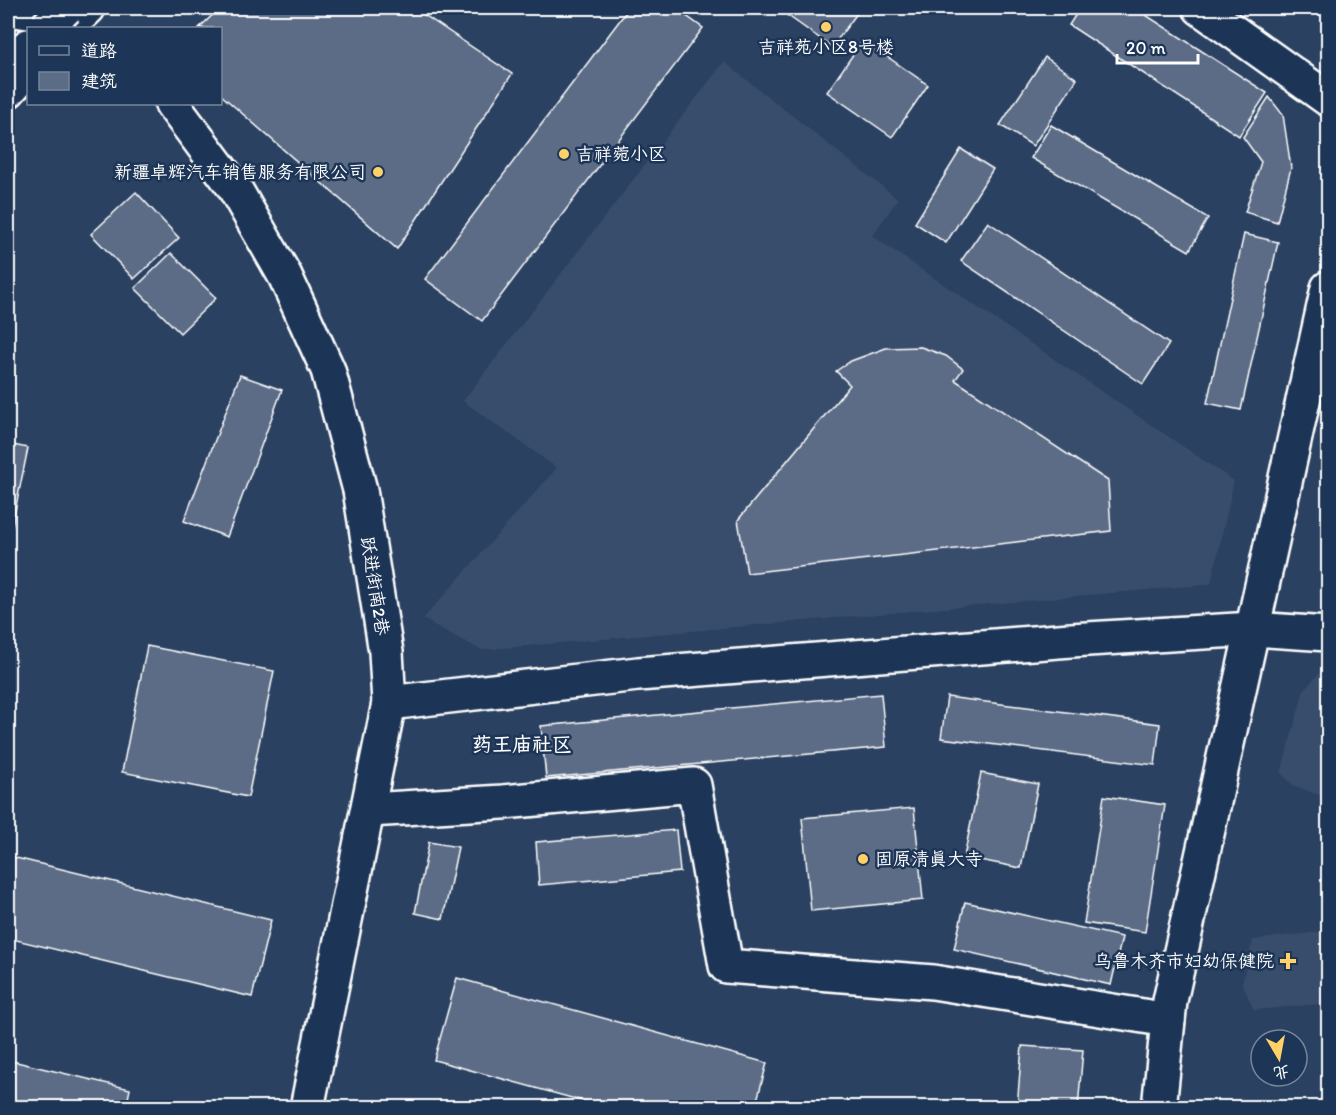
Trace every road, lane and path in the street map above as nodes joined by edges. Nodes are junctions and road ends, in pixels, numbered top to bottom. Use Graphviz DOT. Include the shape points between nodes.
graph roads {
  1 [pos="1200,8"];
  2 [pos="8,9"];
  3 [pos="70,18"];
  4 [pos="27,47"];
  5 [pos="8,68"];
  6 [pos="27,70"];
  7 [pos="8,91"];
  8 [pos="1329,99"];
  9 [pos="173,105"];
  10 [pos="1329,288"];
  11 [pos="1253,629"];
  12 [pos="1329,634"];
  13 [pos="389,703"];
  14 [pos="369,810"];
  15 [pos="1168,1020"];
  16 [pos="307,1107"];
  17 [pos="1159,1107"];
  1 -- 8 [label="main road"];
  2 -- 3 [label="main road"];
  4 -- 5 [label="main road"];
  6 -- 7 [label="main road"];
  9 -- 13 [label="main road, 跃进街南2巷" via="234,187 285,276 328,370 360,490 386,652"];
  10 -- 11 [label="main road"];
  11 -- 12 [label="main road"];
  11 -- 13 [label="main road" via="638,674"];
  11 -- 15 [label="main road"];
  13 -- 14 [label="main road, 跃进街南2巷"];
  14 -- 15 [label="main road" via="694,785 726,966 933,982"];
  14 -- 16 [label="main road, 跃进街南2巷"];
  15 -- 17 [label="main road"];
}
